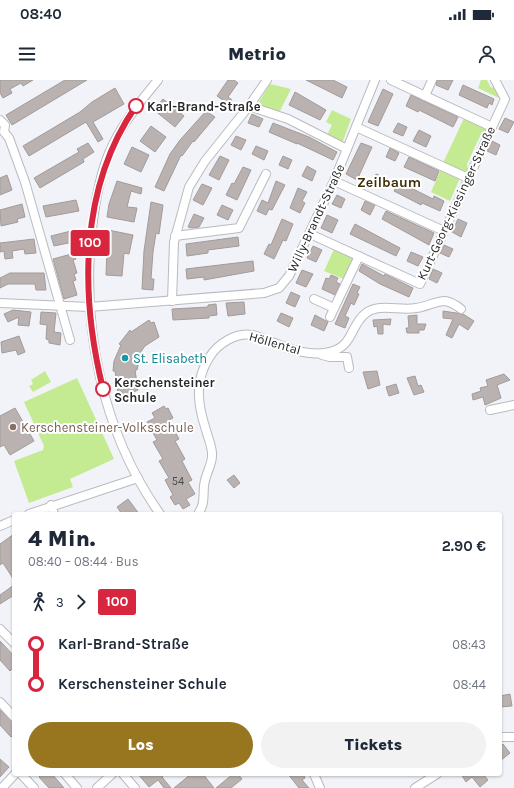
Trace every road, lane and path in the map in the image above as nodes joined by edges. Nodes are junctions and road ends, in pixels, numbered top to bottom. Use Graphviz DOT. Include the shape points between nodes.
graph roads {
  1 [pos="158,80"];
  2 [pos="267,80"];
  3 [pos="375,80"];
  4 [pos="391,80"];
  5 [pos="432,80"];
  6 [pos="496,80"];
  7 [pos="425,96"];
  8 [pos="249,106"];
  9 [pos="0,120"];
  10 [pos="492,126"];
  11 [pos="356,127"];
  12 [pos="2,132"];
  13 [pos="348,149"];
  14 [pos="266,174"];
  15 [pos="468,178"];
  16 [pos="334,181"];
  17 [pos="444,231"];
  18 [pos="310,234"];
  19 [pos="176,236"];
  20 [pos="359,256"];
  21 [pos="314,299"];
  22 [pos="172,301"];
  23 [pos="0,303"];
  24 [pos="60,306"];
  25 [pos="89,307"];
  26 [pos="334,308"];
  27 [pos="460,310"];
  28 [pos="330,317"];
  29 [pos="70,340"];
  30 [pos="320,354"];
  31 [pos="349,368"];
  32 [pos="514,405"];
  33 [pos="490,410"];
  34 [pos="138,478"];
  35 [pos="51,505"];
  36 [pos="34,512"];
  37 [pos="53,512"];
  38 [pos="159,512"];
  39 [pos="199,512"];
  40 [pos="12,521"];
  41 [pos="0,526"];
  42 [pos="0,629"];
  43 [pos="12,641"];
  44 [pos="0,702"];
  45 [pos="12,715"];
  46 [pos="514,736"];
  47 [pos="502,737"];
  48 [pos="13,776"];
  49 [pos="23,776"];
  50 [pos="67,776"];
  51 [pos="110,776"];
  52 [pos="125,776"];
  53 [pos="315,776"];
  54 [pos="434,776"];
  55 [pos="2,788"];
  56 [pos="34,788"];
  57 [pos="77,788"];
  58 [pos="97,788"];
  59 [pos="135,788"];
  60 [pos="320,788"];
  61 [pos="415,788"];
  1 -- 25 [label="street" via="136,106 120,131 101,176 89,259"];
  2 -- 8 [label="street"];
  3 -- 11 [label="street, Willy-Brandt-Straße"];
  4 -- 7 [label="street"];
  5 -- 7 [label="street"];
  6 -- 10 [label="street, Kurt-Georg-Kiesinger-Straße" via="505,98"];
  7 -- 10 [label="street"];
  8 -- 13 [label="street" via="288,119"];
  8 -- 19 [label="street" via="205,161 189,187"];
  9 -- 12 [label="street" via="5,126"];
  10 -- 15 [label="street, Kurt-Georg-Kiesinger-Straße"];
  11 -- 13 [label="street, Willy-Brandt-Straße"];
  11 -- 15 [label="street"];
  12 -- 24 [label="street" via="9,138 25,182"];
  13 -- 16 [label="street, Willy-Brandt-Straße"];
  14 -- 19 [label="street" via="239,228"];
  15 -- 17 [label="street, Kurt-Georg-Kiesinger-Straße"];
  16 -- 17 [label="street"];
  16 -- 18 [label="street, Willy-Brandt-Straße"];
  17 -- 20 [label="street, Kurt-Georg-Kiesinger-Straße" via="420,284"];
  18 -- 20 [label="street, Kurt-Georg-Kiesinger-Straße"];
  18 -- 22 [label="street, Willy-Brandt-Straße" via="289,276 280,288 264,293"];
  19 -- 22 [label="street" via="172,268"];
  20 -- 26 [label="street"];
  21 -- 26 [label="street"];
  22 -- 25 [label="street, Willy-Brandt-Straße"];
  23 -- 24 [label="street, Willy-Brandt-Straße"];
  24 -- 25 [label="street, Willy-Brandt-Straße"];
  24 -- 29 [label="street"];
  25 -- 34 [label="street" via="103,389 114,425"];
  26 -- 28 [label="street"];
  27 -- 30 [label="street, Höllental" via="453,303 444,301 413,309 373,309 362,316 343,346"];
  30 -- 31 [label="street, Höllental" via="347,357"];
  30 -- 39 [label="street, Höllental" via="289,348 246,334 230,339 212,353 202,374 198,392 202,418 212,452 212,459 206,472 205,499"];
  32 -- 33 [label="street"];
  34 -- 35 [label="street"];
  34 -- 38 [label="street"];
  35 -- 36 [label="street"];
  35 -- 37 [label="street"];
  40 -- 41 [label="street"];
  42 -- 43 [label="street"];
  44 -- 45 [label="street"];
  46 -- 47 [label="street"];
  48 -- 55 [label="street"];
  49 -- 56 [label="street"];
  50 -- 57 [label="street"];
  51 -- 58 [label="street"];
  52 -- 59 [label="street"];
  53 -- 60 [label="street"];
  54 -- 61 [label="street"];
}
